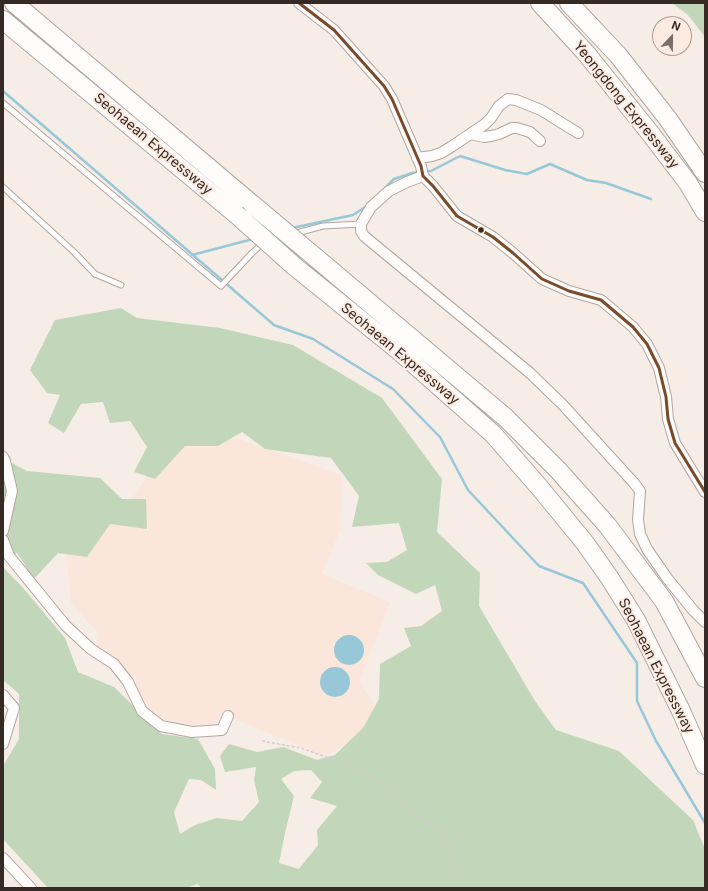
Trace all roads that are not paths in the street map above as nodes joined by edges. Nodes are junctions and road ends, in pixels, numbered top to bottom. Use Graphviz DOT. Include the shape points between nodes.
graph roads {
  1 [pos="14,3"];
  2 [pos="299,3"];
  3 [pos="540,3"];
  4 [pos="569,3"];
  5 [pos="3,20"];
  6 [pos="3,103"];
  7 [pos="578,133"];
  8 [pos="470,134"];
  9 [pos="540,141"];
  10 [pos="417,158"];
  11 [pos="705,173"];
  12 [pos="423,176"];
  13 [pos="3,187"];
  14 [pos="705,212"];
  15 [pos="361,224"];
  16 [pos="281,238"];
  17 [pos="274,240"];
  18 [pos="121,285"];
  19 [pos="3,457"];
  20 [pos="705,492"];
  21 [pos="3,531"];
  22 [pos="3,540"];
  23 [pos="705,622"];
  24 [pos="705,678"];
  25 [pos="3,695"];
  26 [pos="228,716"];
  27 [pos="3,744"];
  28 [pos="705,765"];
  29 [pos="3,858"];
  30 [pos="31,888"];
  1 -- 24 [label="highway, Seohaean Expressway, bridge" via="506,418 558,470 607,525 664,602"];
  2 -- 10 [label="street" via="334,30 384,86"];
  3 -- 14 [label="highway, Yeongdong Expressway" via="585,52 645,126 688,184"];
  4 -- 11 [label="highway, Yeongdong Expressway" via="618,55 668,119"];
  5 -- 28 [label="highway, Seohaean Expressway, bridge" via="236,214 294,266 398,350 492,434 540,488 609,577 636,620"];
  6 -- 17 [label="lane" via="221,286 260,245"];
  7 -- 8 [label="street" via="541,110 508,99 488,121"];
  8 -- 9 [label="street" via="484,137 517,128 530,132"];
  8 -- 10 [label="street" via="441,153"];
  10 -- 12 [label="street"];
  12 -- 15 [label="street" via="389,191 371,207"];
  12 -- 20 [label="street" via="457,216 493,237 542,279 569,291 602,300 632,327 647,344 659,368 675,443"];
  13 -- 18 [label="lane" via="95,274"];
  15 -- 16 [label="lane" via="323,226"];
  15 -- 23 [label="street" via="364,236 530,373 634,483 640,491 638,520 640,534 647,549 667,578"];
  19 -- 21 [label="street" via="12,491"];
  22 -- 26 [label="street" via="8,556 66,626 91,649 114,664 128,682 142,711 161,726 192,732 222,730"];
  25 -- 27 [label="street" via="14,708"];
  29 -- 30 [label="street"];
}
